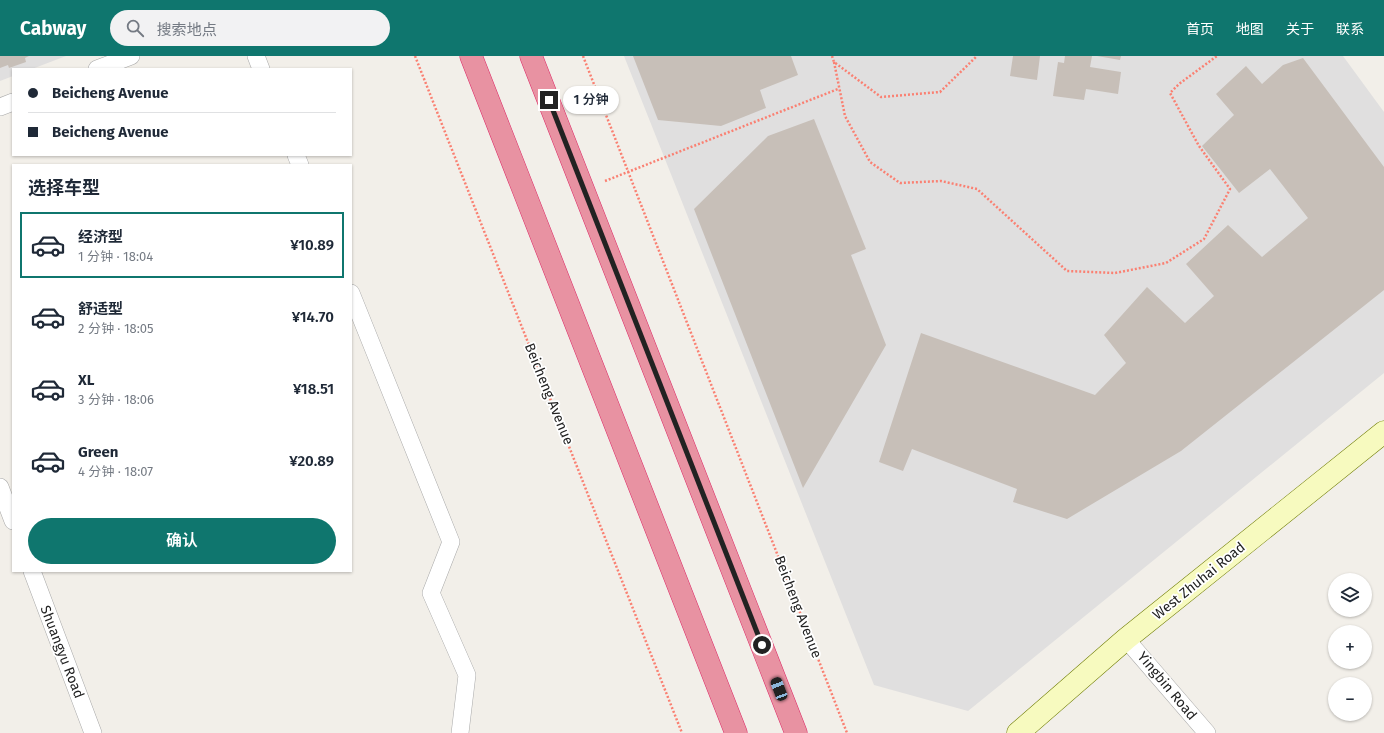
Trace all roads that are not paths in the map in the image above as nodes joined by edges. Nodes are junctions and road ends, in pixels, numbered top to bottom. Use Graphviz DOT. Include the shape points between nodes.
graph roads {
  1 [pos="130,56"];
  2 [pos="256,56"];
  3 [pos="471,56"];
  4 [pos="531,56"];
  5 [pos="100,68"];
  6 [pos="261,68"];
  7 [pos="12,102"];
  8 [pos="0,107"];
  9 [pos="352,294"];
  10 [pos="1384,432"];
  11 [pos="0,487"];
  12 [pos="12,518"];
  13 [pos="32,572"];
  14 [pos="1126,639"];
  15 [pos="93,733"];
  16 [pos="460,733"];
  17 [pos="736,733"];
  18 [pos="796,733"];
  19 [pos="1018,733"];
  20 [pos="1207,733"];
  1 -- 5 [label="street"];
  2 -- 6 [label="street"];
  3 -- 17 [label="highway"];
  4 -- 18 [label="highway"];
  7 -- 8 [label="street"];
  9 -- 16 [label="street" via="451,542 431,593 466,675"];
  10 -- 14 [label="street, West Zhuhai Road"];
  11 -- 12 [label="street"];
  13 -- 15 [label="street, Shuangyu Road"];
  14 -- 19 [label="street, West Zhuhai Road"];
  14 -- 20 [label="street, Yingbin Road"];
}
